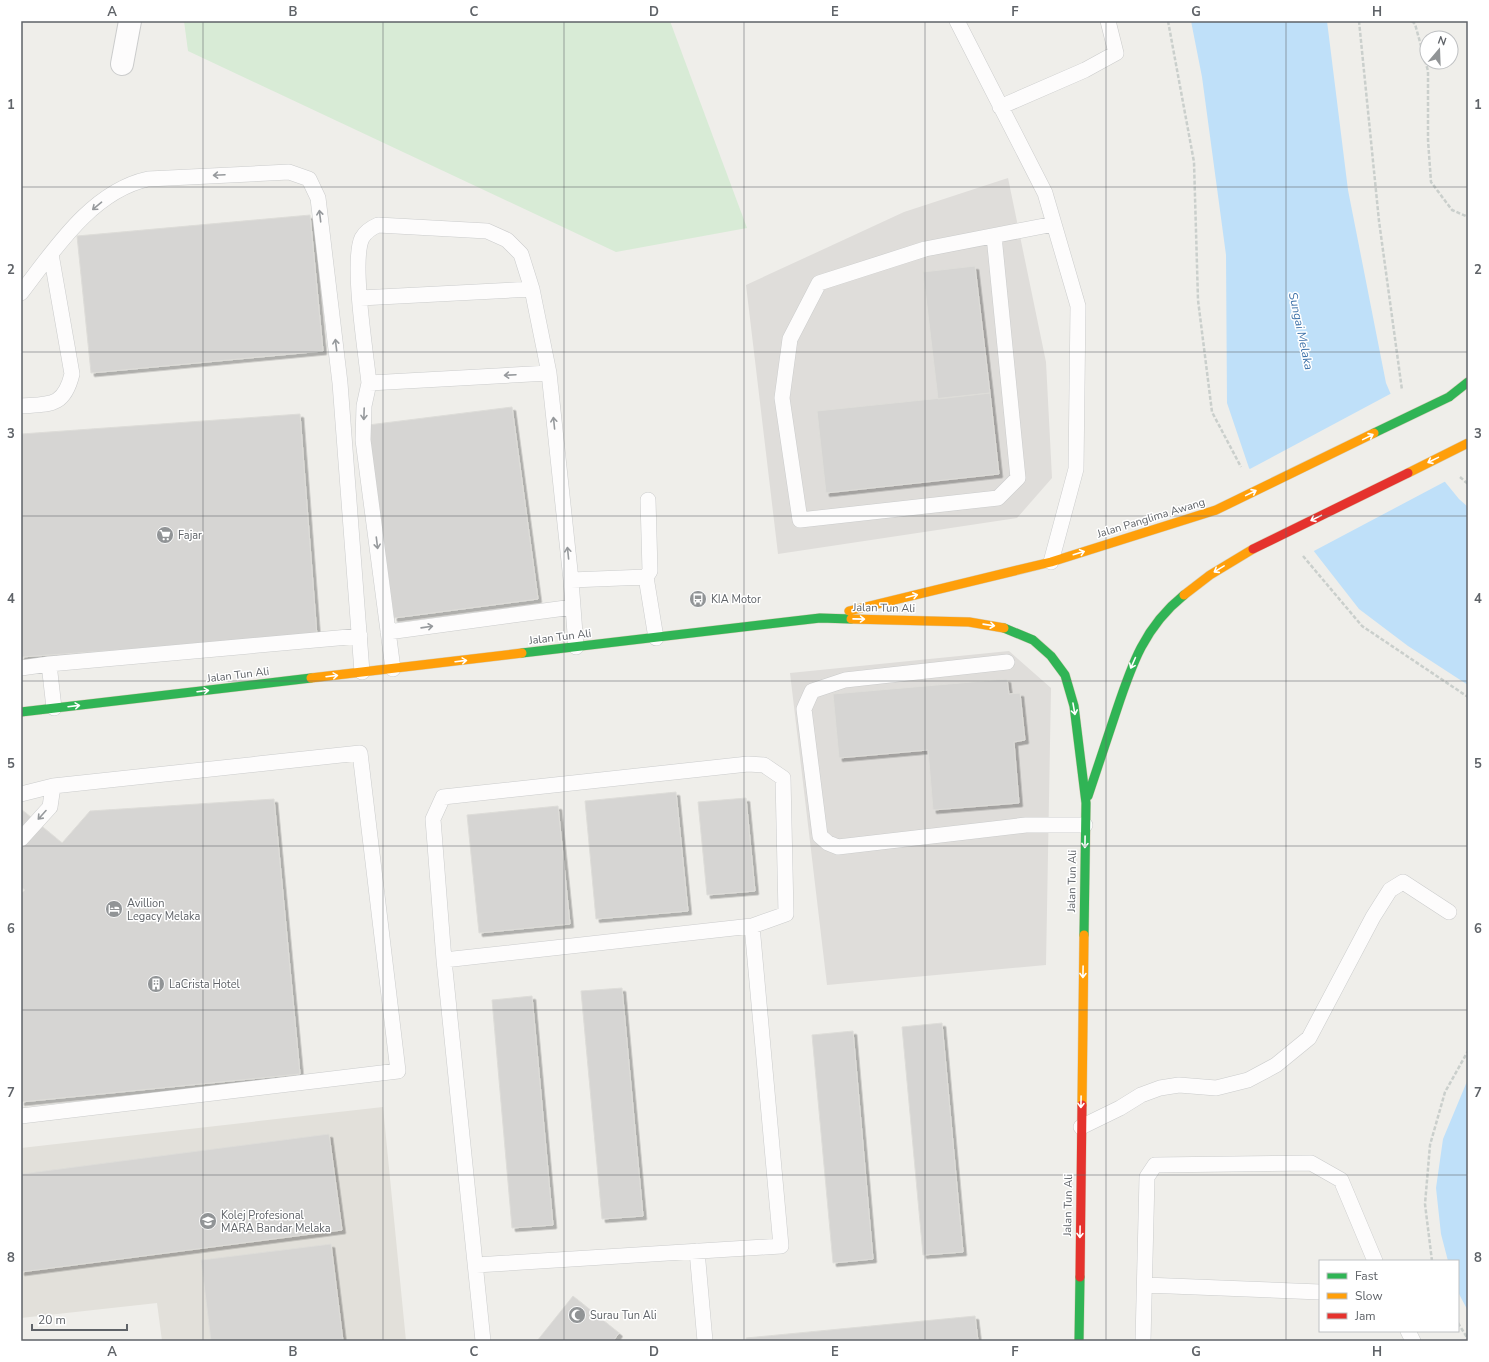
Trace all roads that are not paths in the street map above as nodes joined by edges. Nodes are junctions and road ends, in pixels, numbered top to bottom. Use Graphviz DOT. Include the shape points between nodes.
graph roads {
  1 [pos="130,21"];
  2 [pos="957,21"];
  3 [pos="1108,21"];
  4 [pos="122,64"];
  5 [pos="1000,106"];
  6 [pos="1054,224"];
  7 [pos="994,236"];
  8 [pos="51,254"];
  9 [pos="532,289"];
  10 [pos="21,293"];
  11 [pos="360,298"];
  12 [pos="549,373"];
  13 [pos="1468,382"];
  14 [pos="369,384"];
  15 [pos="21,406"];
  16 [pos="1468,443"];
  17 [pos="648,500"];
  18 [pos="1051,562"];
  19 [pos="646,577"];
  20 [pos="571,580"];
  21 [pos="573,608"];
  22 [pos="820,618"];
  23 [pos="388,632"];
  24 [pos="360,636"];
  25 [pos="656,638"];
  26 [pos="576,647"];
  27 [pos="1007,662"];
  28 [pos="49,664"];
  29 [pos="21,668"];
  30 [pos="393,668"];
  31 [pos="362,672"];
  32 [pos="54,708"];
  33 [pos="21,712"];
  34 [pos="53,786"];
  35 [pos="21,794"];
  36 [pos="1086,803"];
  37 [pos="1085,825"];
  38 [pos="21,839"];
  39 [pos="1449,912"];
  40 [pos="752,926"];
  41 [pos="444,960"];
  42 [pos="21,1116"];
  43 [pos="1081,1127"];
  44 [pos="696,1251"];
  45 [pos="1375,1260"];
  46 [pos="476,1265"];
  47 [pos="1145,1285"];
  48 [pos="1319,1292"];
  49 [pos="1408,1332"];
  50 [pos="484,1341"];
  51 [pos="704,1341"];
  52 [pos="1079,1341"];
  53 [pos="1143,1341"];
  54 [pos="1413,1341"];
  1 -- 4 [label="street"];
  2 -- 5 [label="lane"];
  3 -- 5 [label="lane" via="1116,53 1085,70"];
  5 -- 6 [label="lane" via="1045,193"];
  6 -- 7 [label="lane"];
  6 -- 18 [label="lane" via="1078,306 1076,469"];
  7 -- 7 [label="lane" via="925,249 819,283 790,339 782,398 800,520 998,498 1018,478"];
  8 -- 10 [label="lane"];
  8 -- 15 [label="lane" via="72,374 68,389 60,399 48,404"];
  24 -- 8 [label="lane, one-way" via="340,384 318,198 309,179 288,172 148,179 133,182 118,190 88,214"];
  9 -- 11 [label="lane"];
  9 -- 11 [label="lane" via="521,254 507,240 487,231 378,225 368,229 358,251"];
  9 -- 12 [label="lane"];
  11 -- 14 [label="lane"];
  12 -- 14 [label="lane, one-way"];
  20 -- 12 [label="lane, one-way"];
  18 -- 13 [label="main road, Jalan Panglima Awang, one-way, bridge" via="1216,510 1449,397"];
  14 -- 23 [label="lane, one-way" via="364,406 364,440"];
  16 -- 36 [label="main road, one-way, bridge" via="1253,549 1210,575 1172,606 1151,630 1132,663"];
  17 -- 19 [label="lane" via="650,571"];
  22 -- 18 [label="main road, Jalan Panglima Awang, one-way"];
  19 -- 20 [label="lane"];
  19 -- 25 [label="lane"];
  20 -- 21 [label="lane"];
  23 -- 21 [label="lane, one-way"];
  21 -- 26 [label="lane"];
  22 -- 25 [label="main road, Jalan Tun Ali"];
  22 -- 36 [label="main road, Jalan Tun Ali, one-way" via="969,622 1000,626 1033,640 1051,656 1065,675 1074,706"];
  23 -- 30 [label="lane"];
  24 -- 28 [label="lane"];
  24 -- 31 [label="lane"];
  25 -- 26 [label="main road, Jalan Tun Ali"];
  30 -- 26 [label="main road, Jalan Tun Ali, one-way"];
  27 -- 37 [label="lane" via="845,680 812,691 804,709 820,836 838,847 1026,825"];
  28 -- 29 [label="lane"];
  28 -- 32 [label="lane"];
  30 -- 31 [label="main road, Jalan Tun Ali"];
  32 -- 31 [label="main road, Jalan Tun Ali, one-way"];
  32 -- 33 [label="main road, Jalan Tun Ali"];
  34 -- 35 [label="lane"];
  34 -- 38 [label="lane, one-way" via="50,807"];
  34 -- 42 [label="lane" via="360,752 398,1071"];
  36 -- 37 [label="main road, Jalan Tun Ali"];
  37 -- 43 [label="main road, Jalan Tun Ali, one-way"];
  39 -- 43 [label="lane" via="1403,882 1390,890 1373,917 1309,1038 1276,1064 1248,1080 1216,1088 1179,1085 1160,1088 1141,1095"];
  40 -- 41 [label="lane"];
  40 -- 41 [label="lane" via="786,914 783,778 764,765 748,764 443,797 433,819"];
  40 -- 44 [label="lane" via="781,1246"];
  41 -- 46 [label="lane"];
  43 -- 52 [label="main road, Jalan Tun Ali, one-way"];
  44 -- 46 [label="lane"];
  44 -- 51 [label="lane"];
  45 -- 47 [label="lane" via="1341,1180 1311,1163 1155,1165 1148,1177"];
  46 -- 50 [label="lane"];
  47 -- 48 [label="lane"];
  47 -- 53 [label="lane"];
  49 -- 54 [label="lane"];
}
